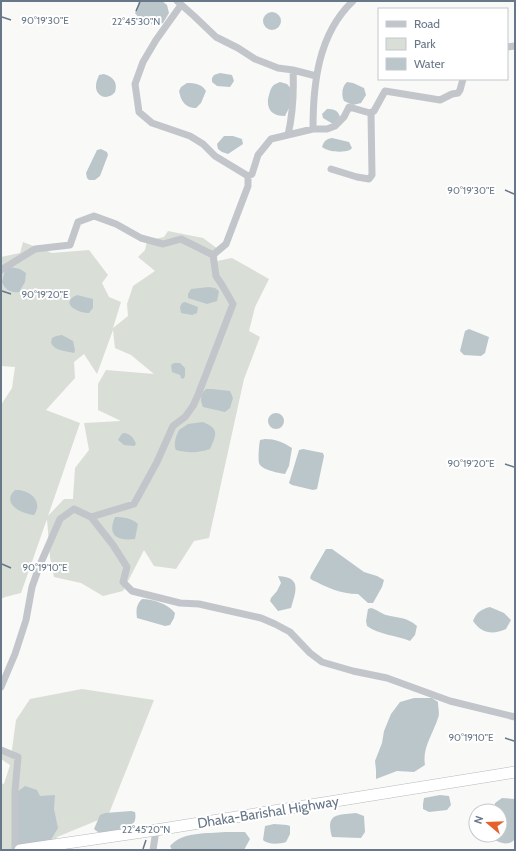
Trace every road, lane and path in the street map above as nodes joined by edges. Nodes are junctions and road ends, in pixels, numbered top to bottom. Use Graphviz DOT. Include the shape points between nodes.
graph roads {
  1 [pos="353,1"];
  2 [pos="179,3"];
  3 [pos="293,70"];
  4 [pos="316,76"];
  5 [pos="462,80"];
  6 [pos="371,113"];
  7 [pos="313,129"];
  8 [pos="288,135"];
  9 [pos="332,169"];
  10 [pos="248,176"];
  11 [pos="213,255"];
  12 [pos="1,270"];
  13 [pos="91,517"];
  14 [pos="1,687"];
  15 [pos="515,716"];
  16 [pos="1,750"];
  17 [pos="515,772"];
  18 [pos="156,830"];
  19 [pos="15,850"];
  20 [pos="20,850"];
  21 [pos="153,850"];
  1 -- 4 [label="street" via="342,11 328,35"];
  2 -- 3 [label="street" via="216,37 266,64"];
  2 -- 10 [label="street" via="143,62 135,84 139,112 152,123 190,136 215,156"];
  3 -- 4 [label="street"];
  3 -- 8 [label="street" via="294,97"];
  4 -- 7 [label="street"];
  5 -- 6 [label="street" via="458,93 440,100 385,91"];
  6 -- 7 [label="street" via="350,107 335,126"];
  6 -- 9 [label="street" via="372,175 368,179 362,179"];
  7 -- 8 [label="street"];
  8 -- 10 [label="street" via="271,139 258,155 252,174"];
  10 -- 11 [label="street" via="248,186 226,244"];
  11 -- 12 [label="street" via="181,239 163,244 141,238 116,224 94,216 78,222 70,246 35,249"];
  11 -- 13 [label="street" via="216,276 233,304 198,396 185,417 173,426 134,504"];
  13 -- 14 [label="street" via="74,509 60,519 39,567 32,587 26,620"];
  13 -- 15 [label="street" via="127,567 123,582 132,591 261,618 290,632 322,662 387,678 450,701"];
  16 -- 19 [label="street" via="18,757"];
  17 -- 18 [label="highway, Dhaka-Barishal Highway"];
  18 -- 20 [label="highway, Dhaka-Barishal Highway"];
  18 -- 21 [label="street"];
}
